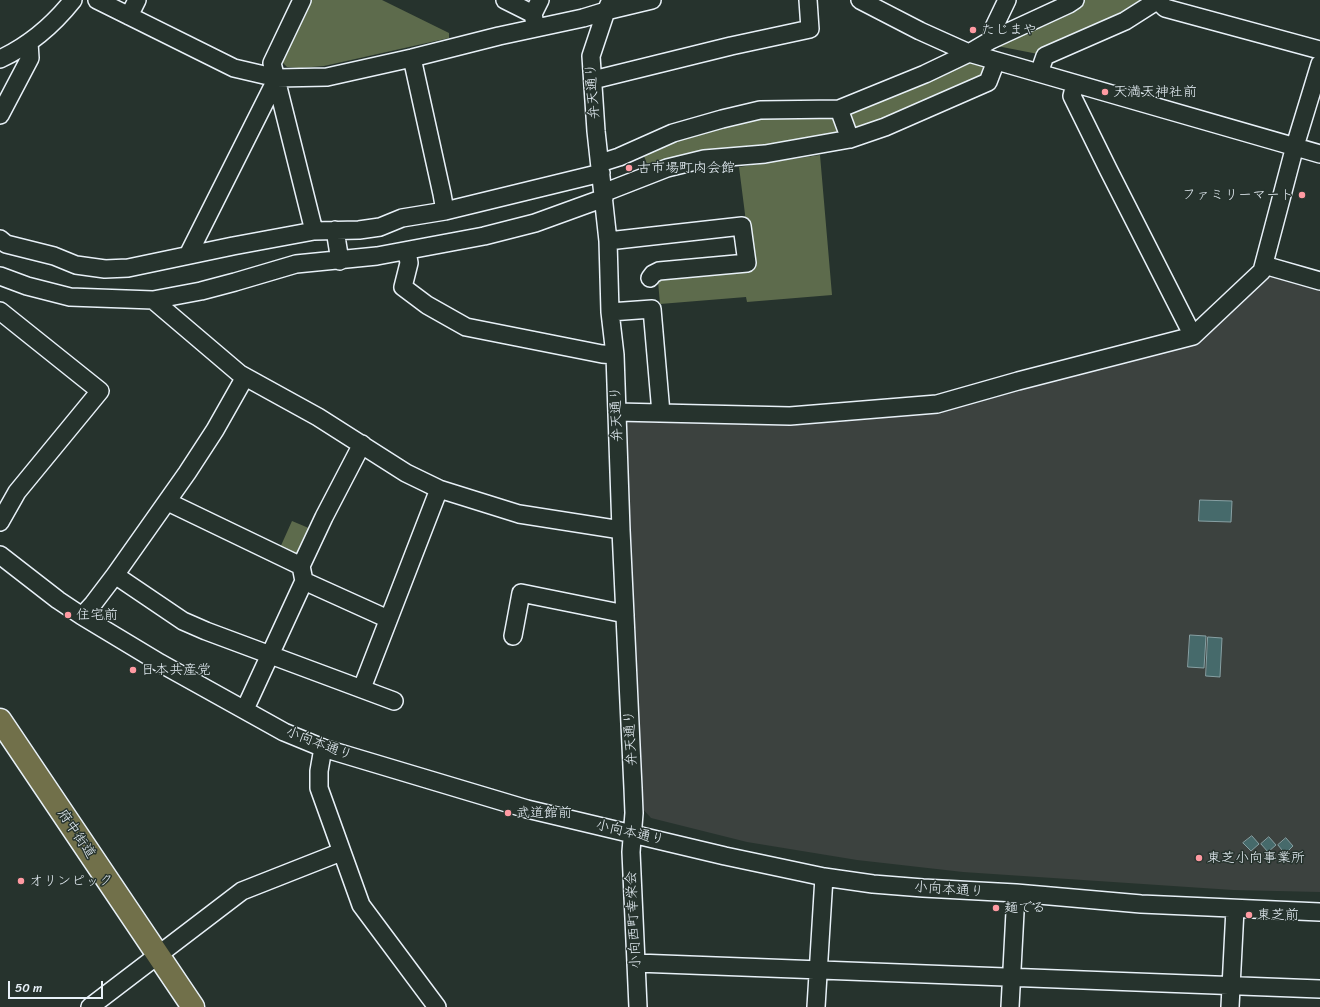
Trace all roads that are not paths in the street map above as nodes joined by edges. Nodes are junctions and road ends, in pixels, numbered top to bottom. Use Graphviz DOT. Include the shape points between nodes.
graph roads {
  1 [pos="73,0"];
  2 [pos="97,0"];
  3 [pos="137,0"];
  4 [pos="302,0"];
  5 [pos="506,0"];
  6 [pos="652,0"];
  7 [pos="808,0"];
  8 [pos="860,0"];
  9 [pos="1007,0"];
  10 [pos="1075,0"];
  11 [pos="1158,0"];
  12 [pos="609,5"];
  13 [pos="536,14"];
  14 [pos="129,16"];
  15 [pos="991,40"];
  16 [pos="29,42"];
  17 [pos="1320,50"];
  18 [pos="969,53"];
  19 [pos="412,58"];
  20 [pos="0,59"];
  21 [pos="996,62"];
  22 [pos="1320,64"];
  23 [pos="1039,73"];
  24 [pos="277,78"];
  25 [pos="593,80"];
  26 [pos="1075,84"];
  27 [pos="839,109"];
  28 [pos="0,115"];
  29 [pos="850,139"];
  30 [pos="1295,146"];
  31 [pos="1320,154"];
  32 [pos="600,168"];
  33 [pos="603,195"];
  34 [pos="445,212"];
  35 [pos="335,230"];
  36 [pos="314,231"];
  37 [pos="0,239"];
  38 [pos="608,241"];
  39 [pos="407,251"];
  40 [pos="188,255"];
  41 [pos="340,261"];
  42 [pos="1264,265"];
  43 [pos="0,276"];
  44 [pos="650,278"];
  45 [pos="1320,281"];
  46 [pos="154,300"];
  47 [pos="0,311"];
  48 [pos="610,312"];
  49 [pos="1193,336"];
  50 [pos="615,355"];
  51 [pos="245,376"];
  52 [pos="617,412"];
  53 [pos="661,413"];
  54 [pos="362,444"];
  55 [pos="439,489"];
  56 [pos="168,502"];
  57 [pos="0,522"];
  58 [pos="621,530"];
  59 [pos="0,555"];
  60 [pos="302,573"];
  61 [pos="115,575"];
  62 [pos="625,614"];
  63 [pos="82,616"];
  64 [pos="388,619"];
  65 [pos="513,636"];
  66 [pos="271,655"];
  67 [pos="362,688"];
  68 [pos="394,701"];
  69 [pos="245,709"];
  70 [pos="0,720"];
  71 [pos="0,745"];
  72 [pos="323,748"];
  73 [pos="632,833"];
  74 [pos="341,852"];
  75 [pos="824,877"];
  76 [pos="1016,894"];
  77 [pos="1235,909"];
  78 [pos="1320,912"];
  79 [pos="153,960"];
  80 [pos="637,963"];
  81 [pos="818,969"];
  82 [pos="1011,978"];
  83 [pos="1231,985"];
  84 [pos="1320,989"];
  85 [pos="90,1007"];
  86 [pos="176,1007"];
  87 [pos="193,1007"];
  88 [pos="437,1007"];
  89 [pos="638,1007"];
  90 [pos="816,1007"];
  91 [pos="1010,1007"];
  92 [pos="1230,1007"];
  1 -- 16 [label="street" via="62,14"];
  2 -- 14 [label="street"];
  3 -- 14 [label="street"];
  4 -- 24 [label="street" via="272,63"];
  5 -- 13 [label="street"];
  6 -- 12 [label="street"];
  7 -- 25 [label="street" via="810,29"];
  8 -- 18 [label="street"];
  9 -- 15 [label="street"];
  10 -- 15 [label="street"];
  11 -- 17 [label="street" via="1165,8"];
  11 -- 23 [label="street" via="1125,21 1045,56"];
  12 -- 13 [label="street" via="583,18"];
  12 -- 25 [label="street, 弁天通り" via="591,56"];
  13 -- 19 [label="street" via="499,36"];
  14 -- 24 [label="street" via="234,68"];
  15 -- 18 [label="street"];
  16 -- 20 [label="street"];
  16 -- 28 [label="street" via="30,58"];
  18 -- 21 [label="street"];
  18 -- 27 [label="street"];
  19 -- 24 [label="street" via="327,77"];
  19 -- 34 [label="street"];
  21 -- 23 [label="street"];
  21 -- 29 [label="street" via="988,82 885,127"];
  22 -- 30 [label="street"];
  23 -- 26 [label="street"];
  24 -- 36 [label="street"];
  24 -- 40 [label="street"];
  25 -- 32 [label="street, 弁天通り"];
  26 -- 30 [label="street"];
  26 -- 49 [label="street" via="1072,96"];
  27 -- 29 [label="street"];
  27 -- 32 [label="street" via="760,110 722,119 673,133"];
  29 -- 33 [label="street" via="765,154 704,159 667,168"];
  30 -- 31 [label="street"];
  30 -- 42 [label="street"];
  32 -- 33 [label="street, 弁天通り"];
  32 -- 34 [label="street"];
  33 -- 38 [label="street, 弁天通り"];
  33 -- 39 [label="street" via="528,224 484,236"];
  34 -- 35 [label="street" via="402,218 380,227"];
  35 -- 36 [label="street"];
  35 -- 41 [label="street"];
  36 -- 40 [label="street"];
  37 -- 40 [label="street" via="6,244 76,264 105,269 128,268"];
  38 -- 44 [label="street" via="742,226 747,262 659,271"];
  38 -- 48 [label="street, 弁天通り"];
  39 -- 41 [label="street"];
  39 -- 50 [label="street" via="409,263 403,287 427,305 466,327"];
  41 -- 46 [label="street" via="296,264 201,291"];
  42 -- 45 [label="street"];
  42 -- 49 [label="street" via="1262,271"];
  43 -- 46 [label="street" via="70,297"];
  46 -- 51 [label="street"];
  47 -- 57 [label="street" via="100,391 17,492"];
  48 -- 50 [label="street, 弁天通り"];
  48 -- 53 [label="street" via="652,309"];
  49 -- 53 [label="street" via="937,404 790,416"];
  50 -- 52 [label="street, 弁天通り"];
  51 -- 54 [label="street"];
  51 -- 56 [label="street" via="215,430"];
  52 -- 53 [label="street"];
  52 -- 58 [label="street, 弁天通り"];
  54 -- 55 [label="street"];
  54 -- 60 [label="street" via="324,517"];
  55 -- 58 [label="street" via="519,514"];
  55 -- 64 [label="street"];
  56 -- 60 [label="street"];
  56 -- 61 [label="street"];
  58 -- 62 [label="street, 弁天通り"];
  59 -- 63 [label="street, 小向本通り"];
  60 -- 64 [label="street"];
  60 -- 66 [label="street"];
  61 -- 63 [label="street"];
  61 -- 66 [label="street" via="183,620"];
  62 -- 65 [label="street" via="521,593"];
  62 -- 73 [label="street, 弁天通り" via="634,813"];
  63 -- 69 [label="street, 小向本通り" via="160,663"];
  64 -- 67 [label="street"];
  66 -- 67 [label="street"];
  66 -- 69 [label="street"];
  67 -- 68 [label="street"];
  69 -- 72 [label="street, 小向本通り" via="284,732"];
  70 -- 79 [label="highway, 府中街道"];
  71 -- 79 [label="highway, 府中街道"];
  72 -- 73 [label="street, 小向本通り" via="527,809"];
  72 -- 74 [label="street" via="319,788"];
  73 -- 75 [label="street, 小向本通り"];
  73 -- 80 [label="street, 小向西町幸栄会"];
  74 -- 79 [label="street" via="242,891"];
  74 -- 88 [label="street" via="361,905"];
  75 -- 76 [label="street, 小向本通り" via="916,888"];
  75 -- 81 [label="street"];
  76 -- 77 [label="street, 小向本通り"];
  76 -- 82 [label="street"];
  77 -- 78 [label="street, 小向本通り"];
  77 -- 83 [label="street"];
  79 -- 85 [label="street"];
  79 -- 86 [label="highway, 府中街道"];
  79 -- 87 [label="highway, 府中街道"];
  80 -- 81 [label="street"];
  80 -- 89 [label="street, 小向西町幸栄会"];
  81 -- 82 [label="street"];
  81 -- 90 [label="street"];
  82 -- 83 [label="street"];
  82 -- 91 [label="street"];
  83 -- 84 [label="street"];
  83 -- 92 [label="street"];
}
